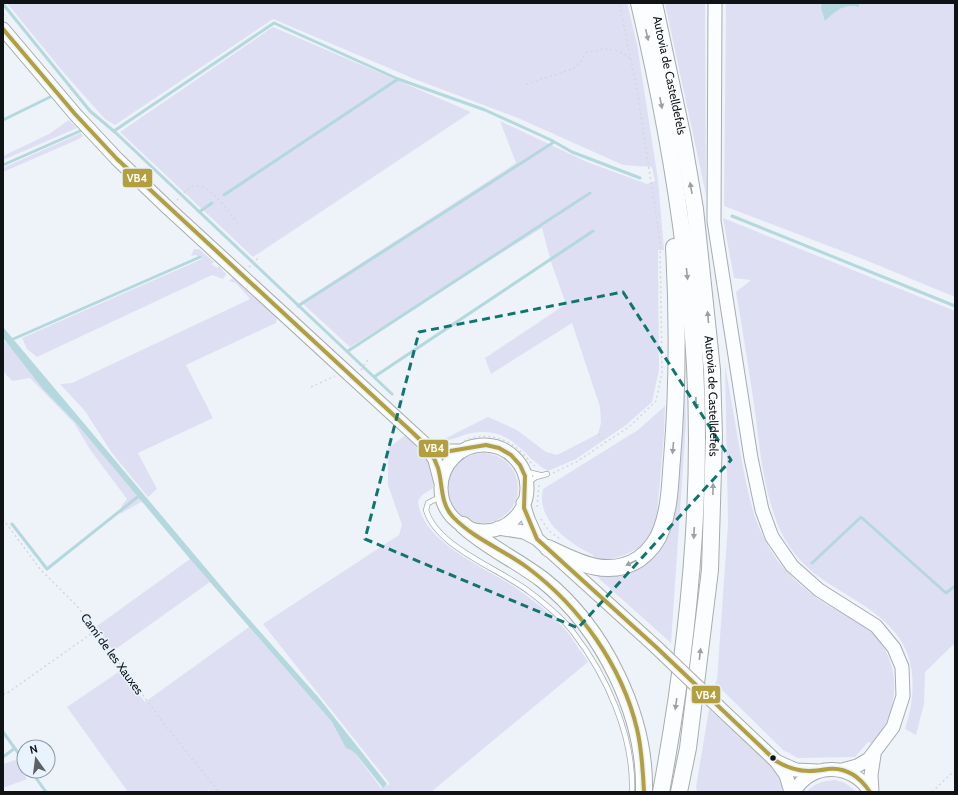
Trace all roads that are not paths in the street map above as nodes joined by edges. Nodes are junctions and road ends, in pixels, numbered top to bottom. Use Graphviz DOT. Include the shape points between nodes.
graph roads {
  1 [pos="640,3"];
  2 [pos="654,3"];
  3 [pos="715,3"];
  4 [pos="5,25"];
  5 [pos="668,138"];
  6 [pos="426,445"];
  7 [pos="462,446"];
  8 [pos="523,471"];
  9 [pos="547,474"];
  10 [pos="542,475"];
  11 [pos="441,483"];
  12 [pos="526,484"];
  13 [pos="442,496"];
  14 [pos="523,503"];
  15 [pos="463,525"];
  16 [pos="498,528"];
  17 [pos="549,542"];
  18 [pos="688,748"];
  19 [pos="874,755"];
  20 [pos="776,761"];
  21 [pos="842,770"];
  22 [pos="818,771"];
  23 [pos="632,792"];
  24 [pos="644,792"];
  25 [pos="661,792"];
  26 [pos="679,792"];
  27 [pos="689,792"];
  28 [pos="792,792"];
  29 [pos="871,792"];
  1 -- 5 [label="highway, Autovia de Castelldefels, one-way"];
  18 -- 2 [label="highway, Autovia de Castelldefels, one-way" via="710,570 714,436 712,370 695,208"];
  3 -- 19 [label="main road" via="714,221 758,495 772,537 792,566 819,590 876,626 889,641 898,658 904,677 900,710 893,727"];
  4 -- 6 [label="main road" via="75,114 117,158"];
  5 -- 17 [label="highway, one-way" via="678,367 668,504 662,527 652,547 642,556 614,569 586,565"];
  5 -- 25 [label="highway, Autovia de Castelldefels, one-way" via="685,248 691,309 696,435 692,570 684,648"];
  6 -- 7 [label="main road" via="444,451"];
  6 -- 11 [label="main road" via="435,460"];
  7 -- 8 [label="main road" via="495,446 503,449 515,458"];
  7 -- 11 [label="main road" via="448,463"];
  8 -- 10 [label="lane"];
  8 -- 12 [label="main road"];
  9 -- 10 [label="lane"];
  10 -- 12 [label="lane"];
  11 -- 13 [label="main road"];
  12 -- 14 [label="main road"];
  13 -- 15 [label="main road" via="451,515"];
  13 -- 23 [label="lane" via="428,503 426,510 432,524 440,533 452,544 531,592 572,631 592,658 617,712 627,748"];
  14 -- 16 [label="main road" via="511,521"];
  14 -- 17 [label="main road" via="528,519"];
  15 -- 16 [label="main road" via="480,530"];
  15 -- 24 [label="highway" via="484,542 544,581 575,611 610,661 629,705 640,748"];
  16 -- 17 [label="main road" via="524,532"];
  17 -- 20 [label="main road, bridge"];
  18 -- 26 [label="highway, Autovia de Castelldefels"];
  18 -- 27 [label="highway"];
  19 -- 21 [label="main road" via="857,766"];
  19 -- 29 [label="main road"];
  20 -- 22 [label="main road" via="796,770"];
  20 -- 28 [label="main road" via="786,775"];
  21 -- 22 [label="main road"];
  21 -- 29 [label="main road" via="862,780"];
  22 -- 28 [label="main road" via="805,778"];
}
